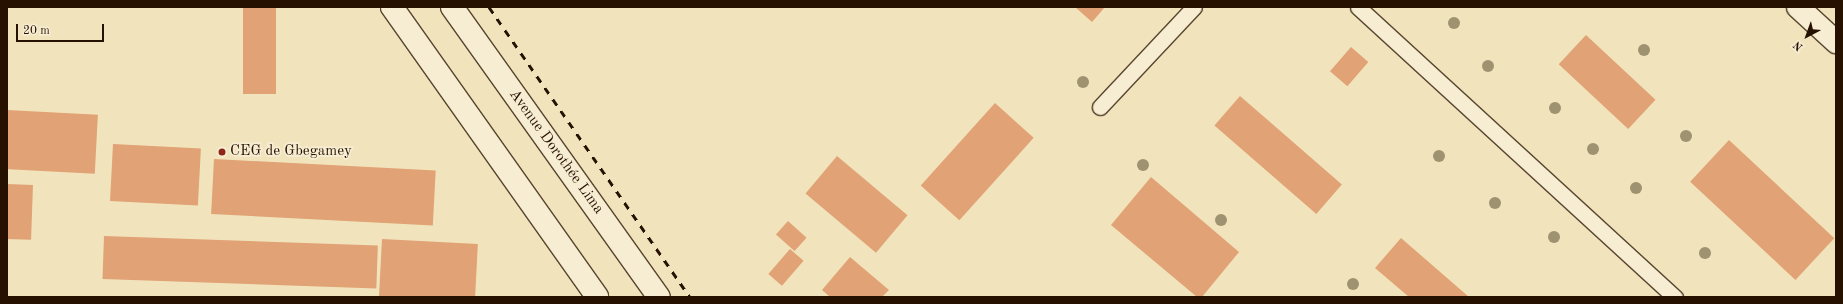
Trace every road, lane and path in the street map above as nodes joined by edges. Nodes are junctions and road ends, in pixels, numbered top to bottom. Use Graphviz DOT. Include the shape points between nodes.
graph roads {
  1 [pos="392,7"];
  2 [pos="452,7"];
  3 [pos="1194,7"];
  4 [pos="1358,7"];
  5 [pos="1798,7"];
  6 [pos="1836,42"];
  7 [pos="1100,107"];
  8 [pos="597,297"];
  9 [pos="659,297"];
  10 [pos="1675,297"];
  1 -- 8 [label="main road"];
  2 -- 9 [label="main road, Avenue Dorothée Lima"];
  3 -- 7 [label="lane"];
  4 -- 10 [label="lane"];
  5 -- 6 [label="main road"];
}
